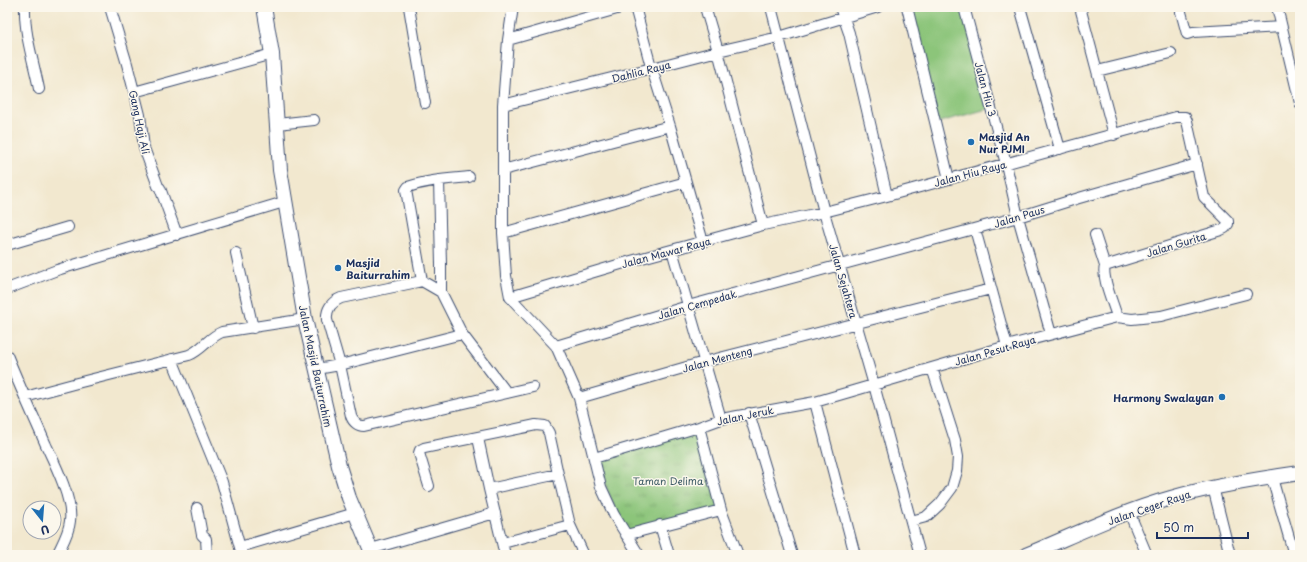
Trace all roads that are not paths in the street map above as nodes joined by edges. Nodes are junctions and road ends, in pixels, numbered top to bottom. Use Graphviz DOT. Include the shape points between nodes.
graph roads {
  1 [pos="25,7"];
  2 [pos="264,7"];
  3 [pos="409,7"];
  4 [pos="513,7"];
  5 [pos="624,7"];
  6 [pos="635,7"];
  7 [pos="706,7"];
  8 [pos="771,7"];
  9 [pos="840,7"];
  10 [pos="878,7"];
  11 [pos="907,7"];
  12 [pos="964,7"];
  13 [pos="1020,7"];
  14 [pos="1080,7"];
  15 [pos="1277,7"];
  16 [pos="113,8"];
  17 [pos="1181,12"];
  18 [pos="843,17"];
  19 [pos="1281,28"];
  20 [pos="779,37"];
  21 [pos="508,40"];
  22 [pos="718,51"];
  23 [pos="1171,53"];
  24 [pos="272,54"];
  25 [pos="652,68"];
  26 [pos="1097,71"];
  27 [pos="1298,85"];
  28 [pos="39,89"];
  29 [pos="134,92"];
  30 [pos="425,103"];
  31 [pos="1300,103"];
  32 [pos="503,105"];
  33 [pos="314,120"];
  34 [pos="277,124"];
  35 [pos="670,126"];
  36 [pos="1114,135"];
  37 [pos="1060,149"];
  38 [pos="1006,164"];
  39 [pos="1197,164"];
  40 [pos="503,170"];
  41 [pos="469,177"];
  42 [pos="949,179"];
  43 [pos="439,180"];
  44 [pos="686,182"];
  45 [pos="887,196"];
  46 [pos="284,202"];
  47 [pos="824,212"];
  48 [pos="1018,217"];
  49 [pos="763,226"];
  50 [pos="68,227"];
  51 [pos="975,229"];
  52 [pos="503,233"];
  53 [pos="177,235"];
  54 [pos="1095,235"];
  55 [pos="703,242"];
  56 [pos="7,245"];
  57 [pos="672,250"];
  58 [pos="236,253"];
  59 [pos="840,265"];
  60 [pos="1104,266"];
  61 [pos="422,282"];
  62 [pos="991,288"];
  63 [pos="7,289"];
  64 [pos="441,292"];
  65 [pos="1246,294"];
  66 [pos="510,297"];
  67 [pos="688,306"];
  68 [pos="1117,317"];
  69 [pos="305,319"];
  70 [pos="856,323"];
  71 [pos="253,328"];
  72 [pos="462,334"];
  73 [pos="1051,334"];
  74 [pos="556,346"];
  75 [pos="1007,346"];
  76 [pos="7,355"];
  77 [pos="172,359"];
  78 [pos="704,362"];
  79 [pos="340,366"];
  80 [pos="932,368"];
  81 [pos="317,369"];
  82 [pos="874,385"];
  83 [pos="533,387"];
  84 [pos="506,393"];
  85 [pos="25,397"];
  86 [pos="579,398"];
  87 [pos="815,402"];
  88 [pos="749,413"];
  89 [pos="721,419"];
  90 [pos="699,427"];
  91 [pos="478,438"];
  92 [pos="594,458"];
  93 [pos="1300,473"];
  94 [pos="558,474"];
  95 [pos="1272,478"];
  96 [pos="429,486"];
  97 [pos="1213,487"];
  98 [pos="488,488"];
  99 [pos="197,508"];
  100 [pos="721,510"];
  101 [pos="1128,512"];
  102 [pos="356,513"];
  103 [pos="495,513"];
  104 [pos="911,521"];
  105 [pos="570,525"];
  106 [pos="660,525"];
  107 [pos="626,535"];
  108 [pos="503,543"];
  109 [pos="241,551"];
  110 [pos="372,552"];
  111 [pos="583,553"];
  112 [pos="57,555"];
  113 [pos="207,555"];
  114 [pos="506,555"];
  115 [pos="639,555"];
  116 [pos="669,555"];
  117 [pos="738,555"];
  118 [pos="792,555"];
  119 [pos="855,555"];
  120 [pos="920,555"];
  121 [pos="1026,555"];
  122 [pos="1147,555"];
  123 [pos="1230,555"];
  124 [pos="1294,555"];
  1 -- 28 [label="street"];
  2 -- 24 [label="street, Jalan Masjid Baiturrahim"];
  3 -- 30 [label="street"];
  4 -- 21 [label="street"];
  5 -- 21 [label="street"];
  6 -- 25 [label="street"];
  7 -- 22 [label="street"];
  8 -- 20 [label="street, Jalan Sejahtera"];
  9 -- 18 [label="street"];
  10 -- 18 [label="street, Dahlia Raya"];
  11 -- 42 [label="street"];
  12 -- 38 [label="street, Jalan Hiu 3"];
  13 -- 37 [label="street"];
  14 -- 26 [label="street"];
  15 -- 19 [label="street"];
  16 -- 29 [label="street, Gang Haji Ali"];
  17 -- 19 [label="street" via="1187,34"];
  18 -- 20 [label="street, Dahlia Raya"];
  18 -- 45 [label="street"];
  19 -- 27 [label="street"];
  20 -- 22 [label="street, Dahlia Raya"];
  20 -- 47 [label="street, Jalan Sejahtera"];
  21 -- 32 [label="street"];
  22 -- 25 [label="street, Dahlia Raya"];
  22 -- 49 [label="street"];
  23 -- 26 [label="street"];
  24 -- 29 [label="street"];
  24 -- 34 [label="street, Jalan Masjid Baiturrahim"];
  25 -- 32 [label="street, Dahlia Raya"];
  25 -- 35 [label="street"];
  26 -- 36 [label="street"];
  27 -- 31 [label="street"];
  29 -- 53 [label="street, Gang Haji Ali" via="144,148"];
  32 -- 40 [label="street"];
  33 -- 34 [label="street"];
  34 -- 46 [label="street, Jalan Masjid Baiturrahim" via="284,170"];
  35 -- 40 [label="street"];
  35 -- 44 [label="street"];
  36 -- 37 [label="street, Jalan Hiu Raya"];
  36 -- 39 [label="street, Jalan Hiu Raya" via="1176,117 1185,117"];
  37 -- 38 [label="street, Jalan Hiu Raya"];
  38 -- 42 [label="street, Jalan Hiu Raya"];
  38 -- 48 [label="street, Jalan Hiu 3"];
  39 -- 48 [label="street, Jalan Paus"];
  39 -- 60 [label="street, Jalan Gurita" via="1204,197 1228,221 1225,228"];
  40 -- 52 [label="street"];
  41 -- 43 [label="street"];
  42 -- 45 [label="street, Jalan Hiu Raya"];
  43 -- 61 [label="street" via="412,185 406,190"];
  43 -- 64 [label="street"];
  44 -- 52 [label="street"];
  44 -- 55 [label="street"];
  45 -- 47 [label="street, Jalan Hiu Raya"];
  46 -- 53 [label="street"];
  46 -- 69 [label="street, Jalan Masjid Baiturrahim"];
  47 -- 49 [label="street, Jalan Mawar Raya"];
  47 -- 59 [label="street, Jalan Sejahtera"];
  48 -- 51 [label="street, Jalan Paus"];
  48 -- 73 [label="street, Jalan Hiu 3"];
  49 -- 55 [label="street, Jalan Mawar Raya"];
  50 -- 56 [label="street"];
  51 -- 59 [label="street, Jalan Paus"];
  51 -- 62 [label="street"];
  52 -- 66 [label="street"];
  53 -- 63 [label="street" via="56,270"];
  54 -- 60 [label="street"];
  55 -- 57 [label="street, Jalan Mawar Raya"];
  57 -- 66 [label="street, Jalan Mawar Raya"];
  57 -- 67 [label="street"];
  58 -- 71 [label="street"];
  59 -- 67 [label="street, Jalan Cempedak"];
  59 -- 70 [label="street, Jalan Sejahtera"];
  60 -- 68 [label="street"];
  61 -- 64 [label="street"];
  61 -- 79 [label="street" via="334,301 327,317"];
  62 -- 70 [label="street, Jalan Menteng"];
  62 -- 75 [label="street"];
  64 -- 72 [label="street"];
  65 -- 68 [label="street, Jalan Pesut Raya" via="1161,316 1138,319"];
  66 -- 74 [label="street"];
  67 -- 74 [label="street, Jalan Cempedak"];
  67 -- 78 [label="street"];
  68 -- 73 [label="street, Jalan Pesut Raya"];
  69 -- 71 [label="street"];
  69 -- 81 [label="street, Jalan Masjid Baiturrahim"];
  70 -- 78 [label="street, Jalan Menteng"];
  70 -- 82 [label="street, Jalan Sejahtera"];
  71 -- 77 [label="street" via="219,333 195,353"];
  72 -- 79 [label="street"];
  72 -- 84 [label="street"];
  73 -- 75 [label="street, Jalan Pesut Raya"];
  74 -- 86 [label="street"];
  75 -- 80 [label="street, Jalan Pesut Raya"];
  76 -- 85 [label="street"];
  77 -- 85 [label="street"];
  77 -- 109 [label="street" via="222,482"];
  78 -- 86 [label="street, Jalan Menteng"];
  78 -- 89 [label="street"];
  79 -- 81 [label="street"];
  79 -- 84 [label="street" via="352,418 362,426"];
  80 -- 82 [label="street, Jalan Pesut Raya"];
  80 -- 104 [label="street" via="955,440 957,471 952,488 940,504 926,517"];
  81 -- 102 [label="street, Jalan Masjid Baiturrahim" via="339,466"];
  82 -- 87 [label="street, Jalan Jeruk"];
  82 -- 104 [label="street, Jalan Sejahtera"];
  83 -- 84 [label="street"];
  85 -- 112 [label="street" via="58,471 70,510 67,532"];
  86 -- 92 [label="street"];
  87 -- 88 [label="street, Jalan Jeruk"];
  87 -- 119 [label="street"];
  88 -- 89 [label="street, Jalan Jeruk"];
  88 -- 118 [label="street"];
  89 -- 90 [label="street, Jalan Jeruk"];
  90 -- 92 [label="street, Jalan Jeruk"];
  90 -- 100 [label="street"];
  91 -- 94 [label="street" via="536,425 545,426 549,433"];
  91 -- 96 [label="street" via="420,450"];
  91 -- 98 [label="street"];
  92 -- 107 [label="street" via="601,487"];
  93 -- 95 [label="street, Jalan Ceger Raya"];
  94 -- 98 [label="street"];
  94 -- 105 [label="street"];
  95 -- 97 [label="street, Jalan Ceger Raya"];
  95 -- 124 [label="street"];
  97 -- 101 [label="street, Jalan Ceger Raya"];
  97 -- 123 [label="street"];
  98 -- 103 [label="street"];
  99 -- 113 [label="street" via="202,535 206,539"];
  100 -- 106 [label="street"];
  100 -- 117 [label="street"];
  101 -- 121 [label="street, Jalan Ceger Raya"];
  101 -- 122 [label="street"];
  102 -- 109 [label="street" via="267,538"];
  102 -- 110 [label="street, Jalan Masjid Baiturrahim"];
  103 -- 108 [label="street"];
  103 -- 110 [label="street"];
  104 -- 120 [label="street, Jalan Sejahtera"];
  105 -- 108 [label="street"];
  105 -- 111 [label="street"];
  106 -- 107 [label="street"];
  106 -- 116 [label="street"];
  107 -- 115 [label="street"];
  108 -- 114 [label="street"];
}
